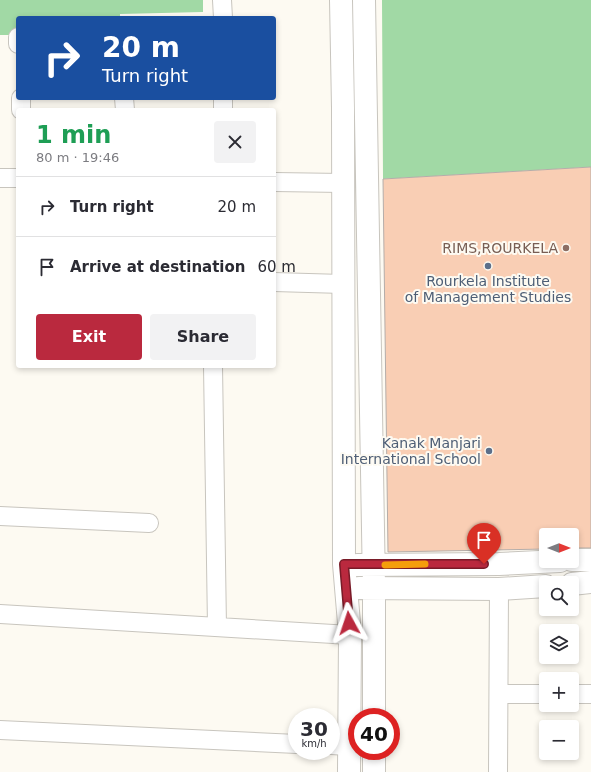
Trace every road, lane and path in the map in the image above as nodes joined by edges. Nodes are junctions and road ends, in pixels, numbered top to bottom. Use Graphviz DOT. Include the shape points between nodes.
graph roads {
  1 [pos="222,0"];
  2 [pos="340,0"];
  3 [pos="364,0"];
  4 [pos="222,16"];
  5 [pos="0,178"];
  6 [pos="16,178"];
  7 [pos="276,182"];
  8 [pos="344,183"];
  9 [pos="276,282"];
  10 [pos="344,284"];
  11 [pos="213,368"];
  12 [pos="0,516"];
  13 [pos="149,523"];
  14 [pos="579,560"];
  15 [pos="591,560"];
  16 [pos="539,562"];
  17 [pos="344,564"];
  18 [pos="372,565"];
  19 [pos="591,582"];
  20 [pos="579,583"];
  21 [pos="539,586"];
  22 [pos="346,587"];
  23 [pos="374,588"];
  24 [pos="499,589"];
  25 [pos="0,614"];
  26 [pos="217,627"];
  27 [pos="350,635"];
  28 [pos="499,694"];
  29 [pos="539,694"];
  30 [pos="579,694"];
  31 [pos="591,694"];
  32 [pos="374,708"];
  33 [pos="0,730"];
  34 [pos="288,744"];
  35 [pos="340,746"];
  36 [pos="374,760"];
  37 [pos="349,772"];
  38 [pos="374,772"];
  39 [pos="498,772"];
  1 -- 4 [label="street"];
  2 -- 8 [label="street"];
  3 -- 18 [label="street"];
  5 -- 6 [label="street"];
  7 -- 8 [label="street"];
  8 -- 10 [label="street"];
  9 -- 10 [label="street"];
  10 -- 17 [label="street"];
  11 -- 26 [label="street"];
  12 -- 13 [label="street"];
  14 -- 15 [label="street"];
  16 -- 18 [label="street"];
  17 -- 18 [label="street"];
  17 -- 22 [label="street"];
  18 -- 23 [label="street"];
  19 -- 20 [label="street"];
  21 -- 24 [label="street"];
  22 -- 23 [label="street"];
  22 -- 27 [label="street"];
  23 -- 24 [label="street"];
  23 -- 32 [label="street"];
  24 -- 28 [label="street"];
  25 -- 26 [label="street"];
  26 -- 27 [label="street"];
  27 -- 35 [label="street"];
  28 -- 29 [label="street"];
  28 -- 39 [label="street"];
  30 -- 31 [label="street"];
  33 -- 34 [label="street"];
  35 -- 37 [label="street"];
  36 -- 38 [label="street"];
}
